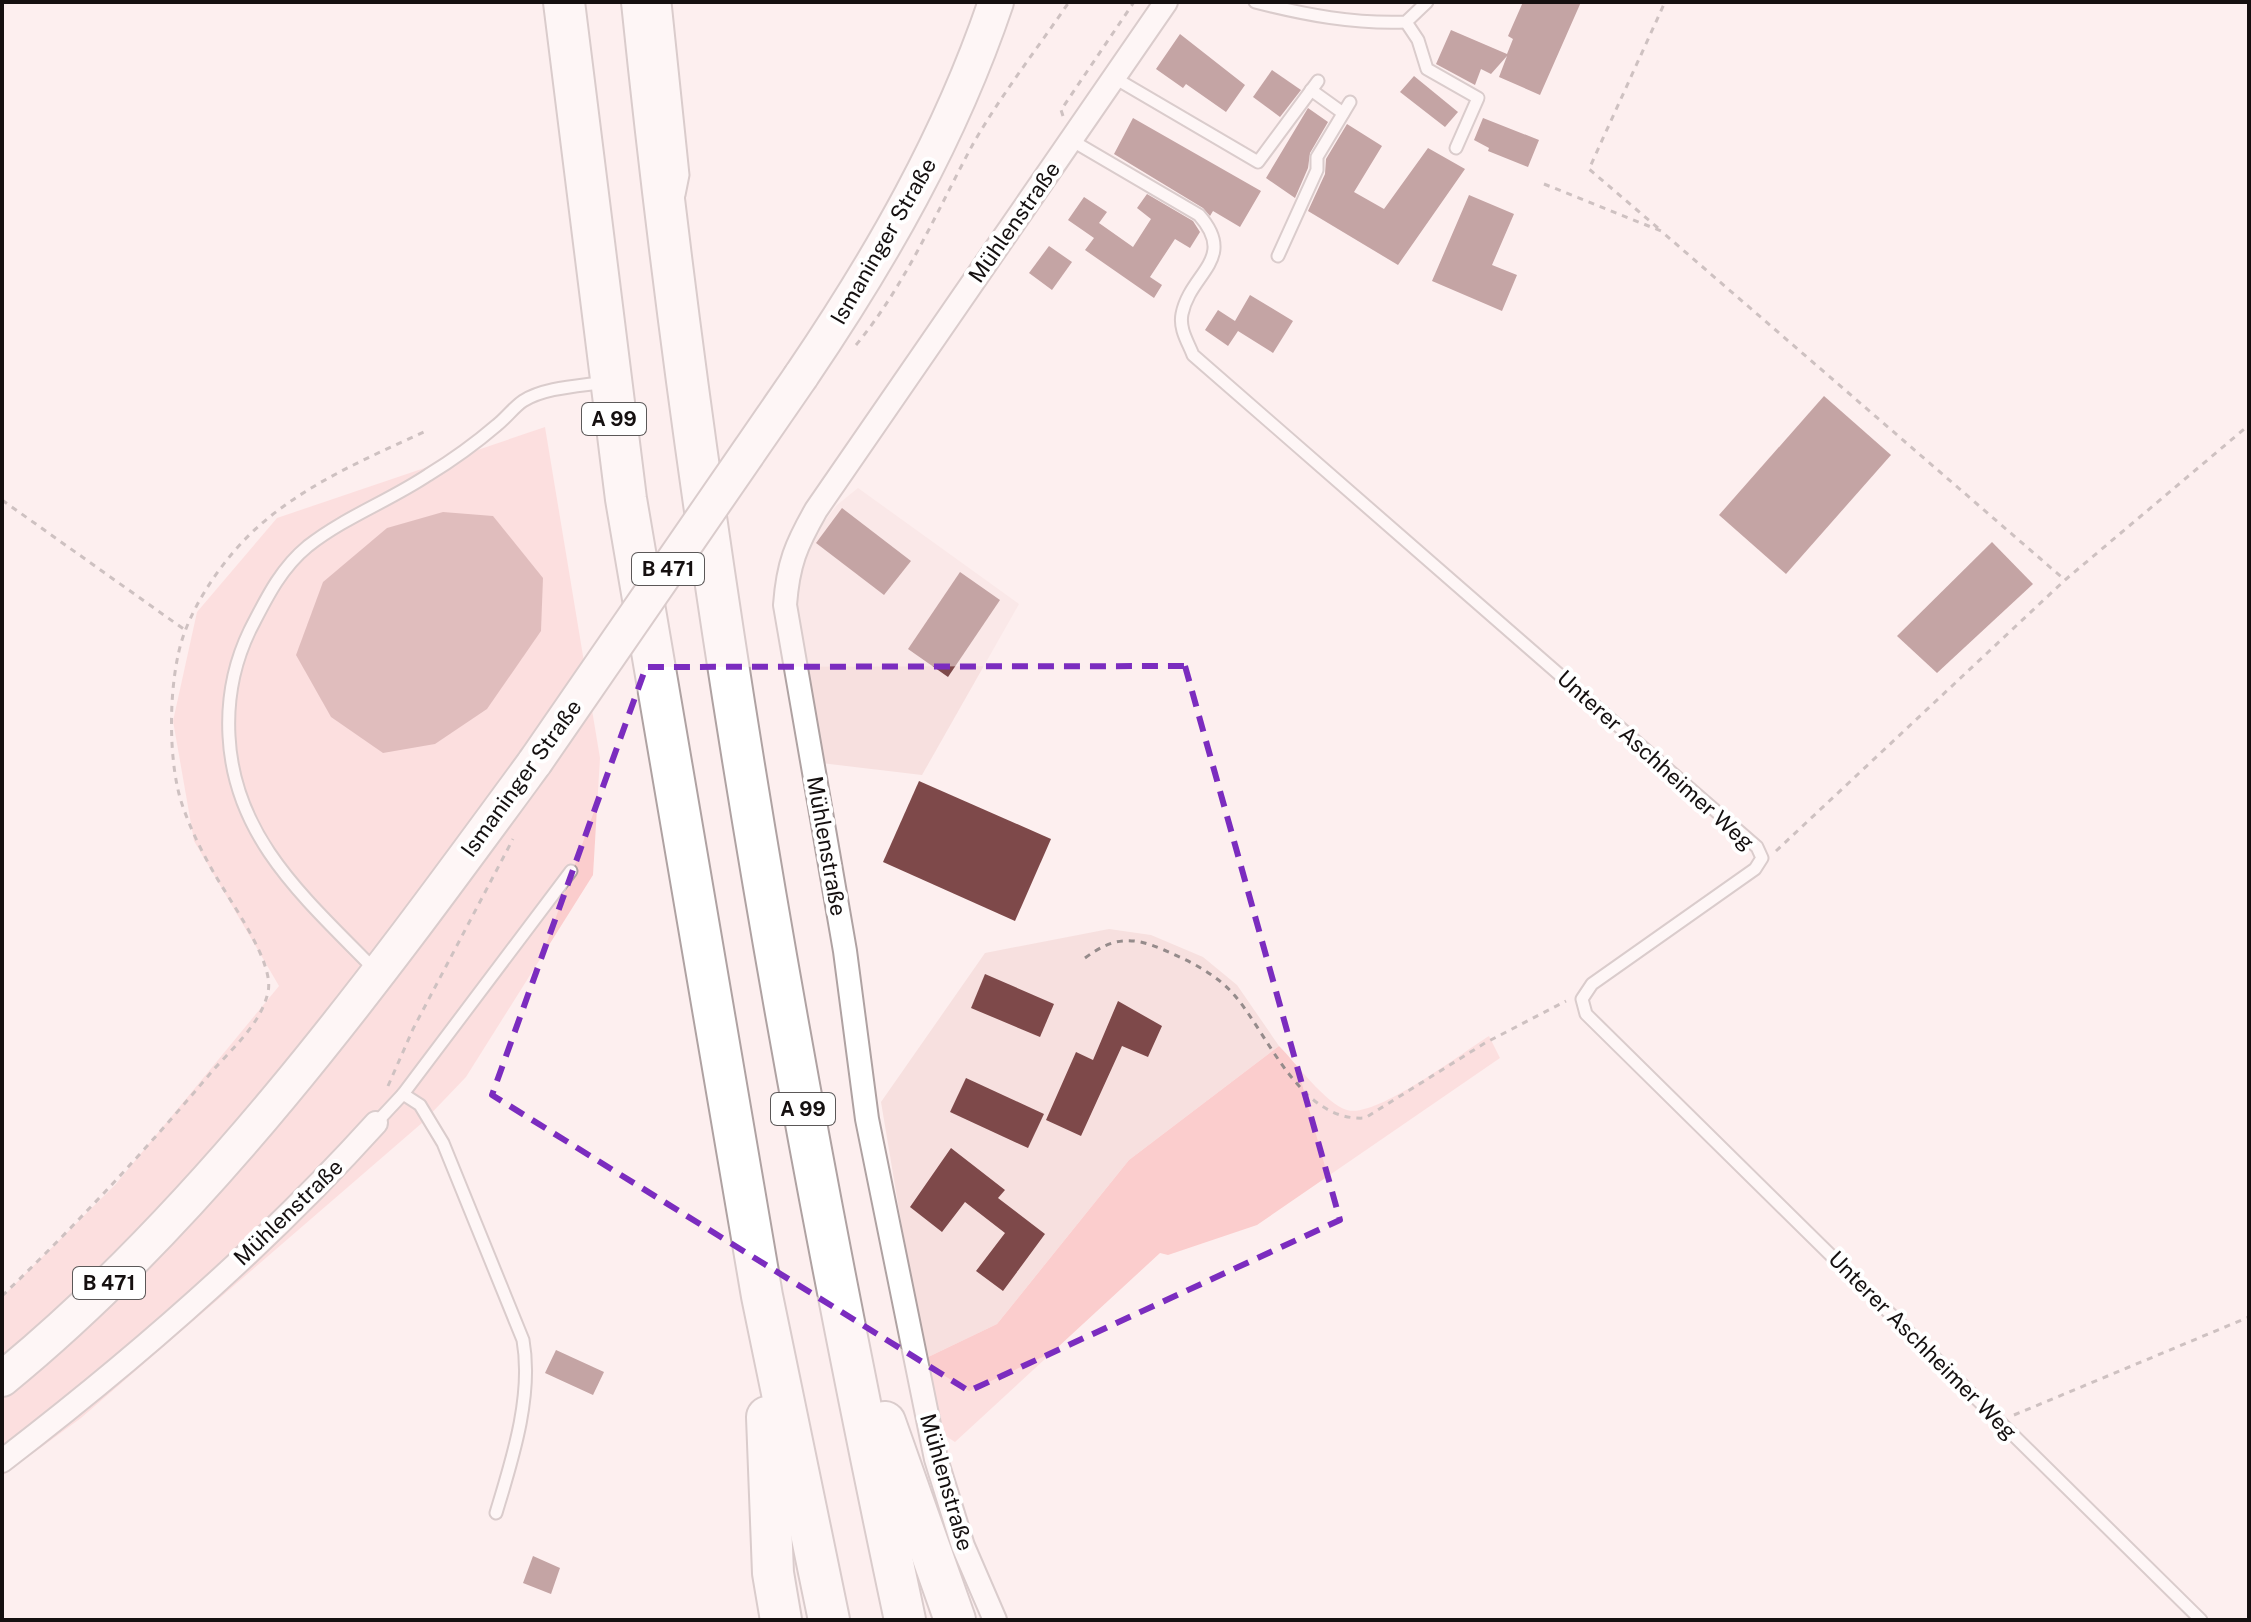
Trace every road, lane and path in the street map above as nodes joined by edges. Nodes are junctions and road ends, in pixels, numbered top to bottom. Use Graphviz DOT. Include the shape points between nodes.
graph roads {
  1 [pos="564,2"];
  2 [pos="642,2"];
  3 [pos="665,2"];
  4 [pos="978,2"];
  5 [pos="996,2"];
  6 [pos="1015,2"];
  7 [pos="1069,2"];
  8 [pos="1134,2"];
  9 [pos="1166,2"];
  10 [pos="1255,2"];
  11 [pos="1427,2"];
  12 [pos="1665,2"];
  13 [pos="1406,22"];
  14 [pos="1113,77"];
  15 [pos="1350,102"];
  16 [pos="954,112"];
  17 [pos="1343,113"];
  18 [pos="1071,140"];
  19 [pos="1456,148"];
  20 [pos="1544,184"];
  21 [pos="1661,231"];
  22 [pos="1278,256"];
  23 [pos="668,258"];
  24 [pos="853,348"];
  25 [pos="609,381"];
  26 [pos="2249,425"];
  27 [pos="428,430"];
  28 [pos="2,500"];
  29 [pos="2065,580"];
  30 [pos="185,630"];
  31 [pos="515,835"];
  32 [pos="1762,858"];
  33 [pos="571,871"];
  34 [pos="1085,958"];
  35 [pos="378,974"];
  36 [pos="1582,999"];
  37 [pos="403,1094"];
  38 [pos="376,1123"];
  39 [pos="836,1287"];
  40 [pos="2,1296"];
  41 [pos="762,1296"];
  42 [pos="2249,1317"];
  43 [pos="2,1379"];
  44 [pos="2000,1421"];
  45 [pos="2,1461"];
  46 [pos="496,1513"];
  47 [pos="781,1620"];
  48 [pos="829,1620"];
  49 [pos="905,1620"];
  50 [pos="955,1620"];
  51 [pos="995,1620"];
  52 [pos="2201,1620"];
  1 -- 25 [label="highway, A 99"];
  2 -- 23 [label="highway, A 99"];
  3 -- 23 [label="lane" via="683,175"];
  4 -- 16 [label="main road, B 471" via="955,74"];
  5 -- 16 [label="main road"];
  6 -- 16 [label="main road, B 471" via="982,81"];
  7 -- 24 [label="path" via="975,141 927,232"];
  8 -- 18 [label="path, Mühlenstraße" via="1061,110"];
  9 -- 14 [label="street, Mühlenstraße"];
  10 -- 13 [label="lane" via="1368,23"];
  11 -- 13 [label="lane"];
  12 -- 21 [label="path" via="1589,169"];
  13 -- 19 [label="lane" via="1427,69 1478,98"];
  14 -- 17 [label="lane" via="1258,162 1314,85"];
  14 -- 18 [label="street, Mühlenstraße"];
  15 -- 17 [label="lane"];
  16 -- 35 [label="main road, Ismaninger Straße / B 471, bridge" via="886,245 801,376 535,762"];
  17 -- 22 [label="lane" via="1317,157 1317,170"];
  18 -- 32 [label="lane, Unterer Aschheimer Weg" via="1199,215 1213,231 1211,261 1182,313 1183,333 1193,355 1757,847"];
  18 -- 51 [label="street, Mühlenstraße" via="816,510 791,554 785,605 845,951 867,1119 926,1414 963,1546"];
  20 -- 21 [label="path"];
  21 -- 29 [label="path"];
  23 -- 39 [label="highway, A 99" via="751,816"];
  25 -- 35 [label="lane" via="524,400 427,476 307,547 277,579 244,642 228,714 230,769 239,799 254,833 286,876"];
  25 -- 41 [label="highway, A 99"];
  26 -- 29 [label="path"];
  27 -- 30 [label="path" via="304,491 259,526 220,570"];
  28 -- 30 [label="path"];
  29 -- 32 [label="path" via="1781,848"];
  30 -- 40 [label="path" via="173,725 182,805 262,958 269,989 258,1018 185,1103 82,1219"];
  31 -- 38 [label="path" via="413,1029"];
  32 -- 36 [label="lane, Unterer Aschheimer Weg" via="1743,878 1592,984"];
  33 -- 37 [label="lane, Mühlenstraße"];
  34 -- 36 [label="path" via="1116,939 1140,939 1216,977 1235,996 1285,1071 1325,1108 1346,1119 1365,1118 1485,1043 1568,1000"];
  35 -- 43 [label="main road, Ismaninger Straße / B 471" via="283,1091 110,1282"];
  36 -- 44 [label="lane, Unterer Aschheimer Weg" via="1586,1014"];
  37 -- 38 [label="lane, Mühlenstraße"];
  37 -- 46 [label="lane" via="420,1105 443,1143 523,1340 525,1391"];
  38 -- 45 [label="street, Mühlenstraße" via="310,1196 136,1355"];
  39 -- 49 [label="highway, A 99"];
  39 -- 50 [label="highway"];
  41 -- 47 [label="highway" via="773,1573"];
  41 -- 48 [label="highway, A 99"];
  42 -- 44 [label="path"];
  44 -- 52 [label="lane, Unterer Aschheimer Weg"];
}
